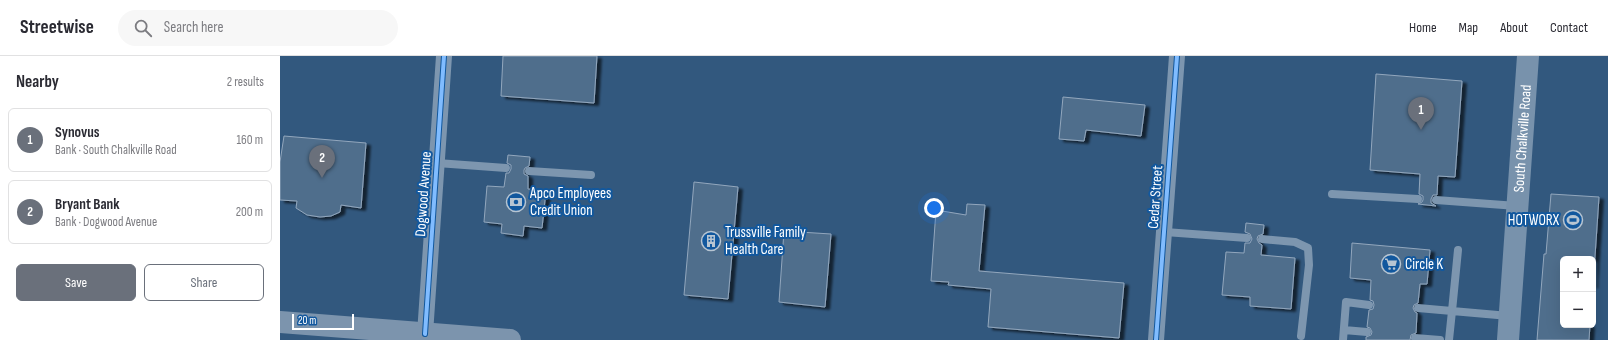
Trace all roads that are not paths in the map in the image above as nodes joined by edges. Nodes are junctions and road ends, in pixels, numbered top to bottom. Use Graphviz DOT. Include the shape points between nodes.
graph roads {
  1 [pos="444,56"];
  2 [pos="1177,56"];
  3 [pos="1528,56"];
  4 [pos="437,163"];
  5 [pos="506,168"];
  6 [pos="529,171"];
  7 [pos="591,175"];
  8 [pos="1332,194"];
  9 [pos="1418,199"];
  10 [pos="1436,200"];
  11 [pos="1517,206"];
  12 [pos="1164,232"];
  13 [pos="1247,238"];
  14 [pos="1262,239"];
  15 [pos="1458,250"];
  16 [pos="1369,305"];
  17 [pos="1418,308"];
  18 [pos="1452,311"];
  19 [pos="1510,316"];
  20 [pos="280,322"];
  21 [pos="1344,330"];
  22 [pos="1367,332"];
  23 [pos="425,334"];
  24 [pos="1301,336"];
  25 [pos="1415,338"];
  26 [pos="478,339"];
  27 [pos="510,340"];
  28 [pos="1156,340"];
  29 [pos="1343,340"];
  30 [pos="1440,340"];
  31 [pos="1449,340"];
  32 [pos="1508,340"];
  1 -- 4 [label="street, Dogwood Avenue"];
  2 -- 12 [label="street, Cedar Street"];
  3 -- 11 [label="main road, South Chalkville Road"];
  4 -- 5 [label="lane"];
  4 -- 23 [label="street, Dogwood Avenue"];
  6 -- 7 [label="lane"];
  8 -- 9 [label="lane"];
  10 -- 11 [label="lane"];
  11 -- 19 [label="main road, South Chalkville Road"];
  12 -- 13 [label="lane"];
  12 -- 28 [label="street, Cedar Street"];
  14 -- 24 [label="lane" via="1295,242 1308,248 1309,265"];
  15 -- 18 [label="lane"];
  16 -- 21 [label="lane" via="1346,302"];
  17 -- 18 [label="lane"];
  18 -- 19 [label="lane"];
  18 -- 31 [label="lane"];
  19 -- 32 [label="main road, South Chalkville Road"];
  20 -- 23 [label="main road"];
  21 -- 22 [label="lane"];
  21 -- 29 [label="lane"];
  23 -- 26 [label="main road"];
  25 -- 30 [label="lane"];
  26 -- 27 [label="main road"];
}
